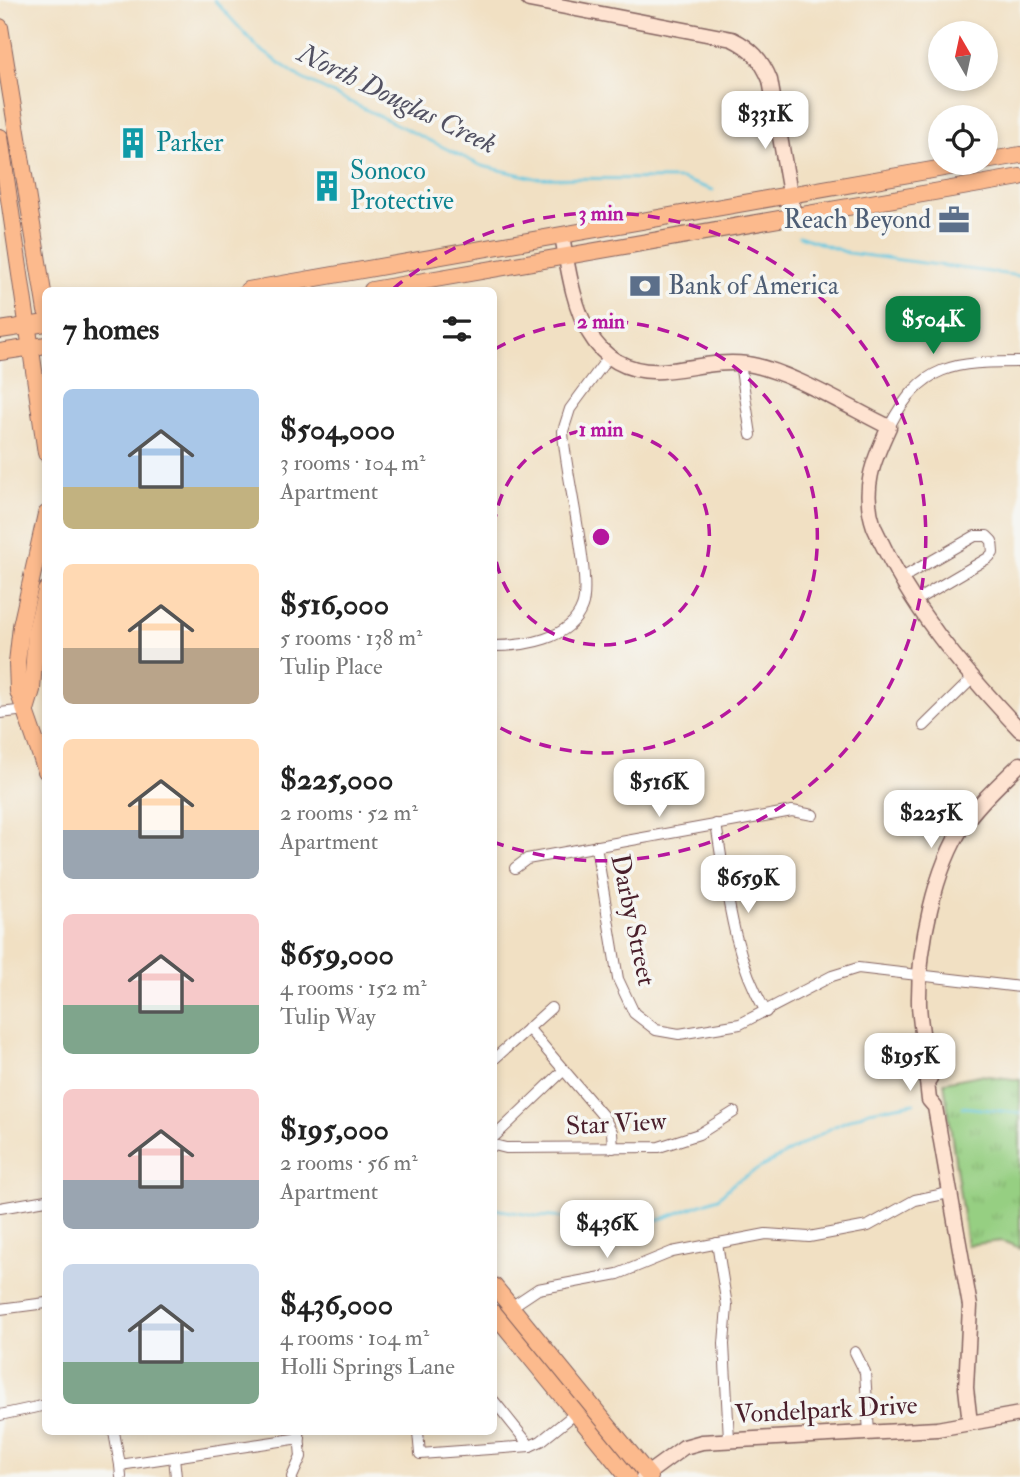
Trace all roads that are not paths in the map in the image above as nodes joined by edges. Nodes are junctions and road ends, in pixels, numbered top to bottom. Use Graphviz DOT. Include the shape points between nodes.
graph roads {
  1 [pos="529,0"];
  2 [pos="0,27"];
  3 [pos="0,137"];
  4 [pos="1020,155"];
  5 [pos="998,158"];
  6 [pos="928,170"];
  7 [pos="1020,177"];
  8 [pos="790,194"];
  9 [pos="794,216"];
  10 [pos="562,236"];
  11 [pos="566,256"];
  12 [pos="369,270"];
  13 [pos="42,287"];
  14 [pos="265,287"];
  15 [pos="372,287"];
  16 [pos="390,287"];
  17 [pos="42,324"];
  18 [pos="26,326"];
  19 [pos="0,330"];
  20 [pos="38,346"];
  21 [pos="0,352"];
  22 [pos="610,355"];
  23 [pos="1020,362"];
  24 [pos="740,363"];
  25 [pos="42,400"];
  26 [pos="889,426"];
  27 [pos="751,435"];
  28 [pos="42,533"];
  29 [pos="900,579"];
  30 [pos="913,602"];
  31 [pos="42,606"];
  32 [pos="497,645"];
  33 [pos="972,679"];
  34 [pos="26,709"];
  35 [pos="0,713"];
  36 [pos="924,726"];
  37 [pos="1020,730"];
  38 [pos="42,759"];
  39 [pos="1020,764"];
  40 [pos="813,815"];
  41 [pos="716,824"];
  42 [pos="596,846"];
  43 [pos="515,868"];
  44 [pos="921,975"];
  45 [pos="1020,987"];
  46 [pos="551,1008"];
  47 [pos="766,1012"];
  48 [pos="528,1028"];
  49 [pos="497,1056"];
  50 [pos="564,1070"];
  51 [pos="734,1112"];
  52 [pos="497,1134"];
  53 [pos="497,1146"];
  54 [pos="613,1148"];
  55 [pos="949,1193"];
  56 [pos="42,1201"];
  57 [pos="0,1208"];
  58 [pos="717,1243"];
  59 [pos="497,1290"];
  60 [pos="42,1304"];
  61 [pos="511,1307"];
  62 [pos="0,1309"];
  63 [pos="497,1316"];
  64 [pos="855,1352"];
  65 [pos="497,1405"];
  66 [pos="42,1406"];
  67 [pos="576,1413"];
  68 [pos="1020,1414"];
  69 [pos="0,1415"];
  70 [pos="970,1423"];
  71 [pos="869,1433"];
  72 [pos="115,1435"];
  73 [pos="299,1435"];
  74 [pos="418,1435"];
  75 [pos="729,1439"];
  76 [pos="530,1446"];
  77 [pos="174,1457"];
  78 [pos="120,1465"];
  79 [pos="647,1476"];
  80 [pos="121,1477"];
  81 [pos="176,1477"];
  82 [pos="292,1477"];
  83 [pos="628,1477"];
  1 -- 8 [label="street" via="732,39 747,47 770,80"];
  2 -- 13 [label="main road"];
  3 -- 18 [label="main road"];
  4 -- 5 [label="main road"];
  6 -- 8 [label="main road"];
  7 -- 9 [label="main road"];
  8 -- 9 [label="street"];
  8 -- 10 [label="main road"];
  9 -- 11 [label="main road"];
  10 -- 11 [label="street"];
  10 -- 12 [label="main road"];
  11 -- 16 [label="main road"];
  11 -- 22 [label="street" via="579,316"];
  12 -- 14 [label="main road"];
  12 -- 15 [label="street"];
  17 -- 18 [label="main road"];
  18 -- 19 [label="main road"];
  18 -- 20 [label="main road"];
  20 -- 21 [label="main road"];
  20 -- 25 [label="main road"];
  22 -- 24 [label="street" via="658,371"];
  22 -- 32 [label="street" via="570,409 562,431 584,580 582,607 574,620 552,636"];
  23 -- 26 [label="street" via="973,362 942,369 907,394"];
  24 -- 26 [label="street" via="782,375"];
  24 -- 27 [label="street"];
  26 -- 29 [label="street" via="870,472 868,501 874,527"];
  28 -- 34 [label="main road" via="18,646 18,691"];
  29 -- 30 [label="street"];
  29 -- 30 [label="street" via="975,536 992,541 993,553 988,558"];
  30 -- 33 [label="street"];
  31 -- 34 [label="main road"];
  33 -- 36 [label="street"];
  33 -- 37 [label="street"];
  34 -- 35 [label="street"];
  34 -- 38 [label="main road"];
  39 -- 44 [label="street" via="989,794 953,844 934,892"];
  40 -- 41 [label="street" via="792,811"];
  41 -- 42 [label="street"];
  41 -- 47 [label="street" via="738,952"];
  42 -- 43 [label="street" via="527,859"];
  42 -- 47 [label="street, Darby Street" via="618,979 628,1003 644,1023 679,1034 740,1024"];
  44 -- 45 [label="street, Darby Street"];
  44 -- 47 [label="street, Darby Street" via="849,969"];
  44 -- 55 [label="street" via="920,1015 929,1100 935,1107"];
  46 -- 48 [label="street"];
  48 -- 49 [label="street"];
  48 -- 50 [label="street"];
  50 -- 52 [label="street"];
  50 -- 54 [label="street" via="610,1125"];
  51 -- 54 [label="street, Star View" via="682,1141 659,1147"];
  53 -- 54 [label="street, Star View"];
  55 -- 58 [label="street" via="915,1200 868,1226 809,1237 766,1234"];
  55 -- 70 [label="street" via="971,1306 966,1388"];
  56 -- 57 [label="street"];
  58 -- 61 [label="street" via="662,1254 618,1274 538,1289"];
  58 -- 75 [label="street" via="727,1306 724,1353"];
  59 -- 61 [label="main road"];
  60 -- 62 [label="street"];
  61 -- 79 [label="main road"];
  63 -- 67 [label="main road"];
  64 -- 71 [label="street" via="865,1372"];
  65 -- 76 [label="street"];
  66 -- 69 [label="street"];
  67 -- 76 [label="street"];
  67 -- 83 [label="main road"];
  68 -- 70 [label="street, Vondelpark Drive"];
  70 -- 71 [label="street, Vondelpark Drive"];
  71 -- 75 [label="street, Vondelpark Drive"];
  72 -- 78 [label="street"];
  73 -- 77 [label="street"];
  73 -- 82 [label="street" via="301,1457"];
  74 -- 76 [label="street" via="420,1454"];
  75 -- 79 [label="street, Vondelpark Drive" via="693,1443"];
  77 -- 78 [label="street"];
  77 -- 81 [label="street"];
  78 -- 80 [label="street"];
}
